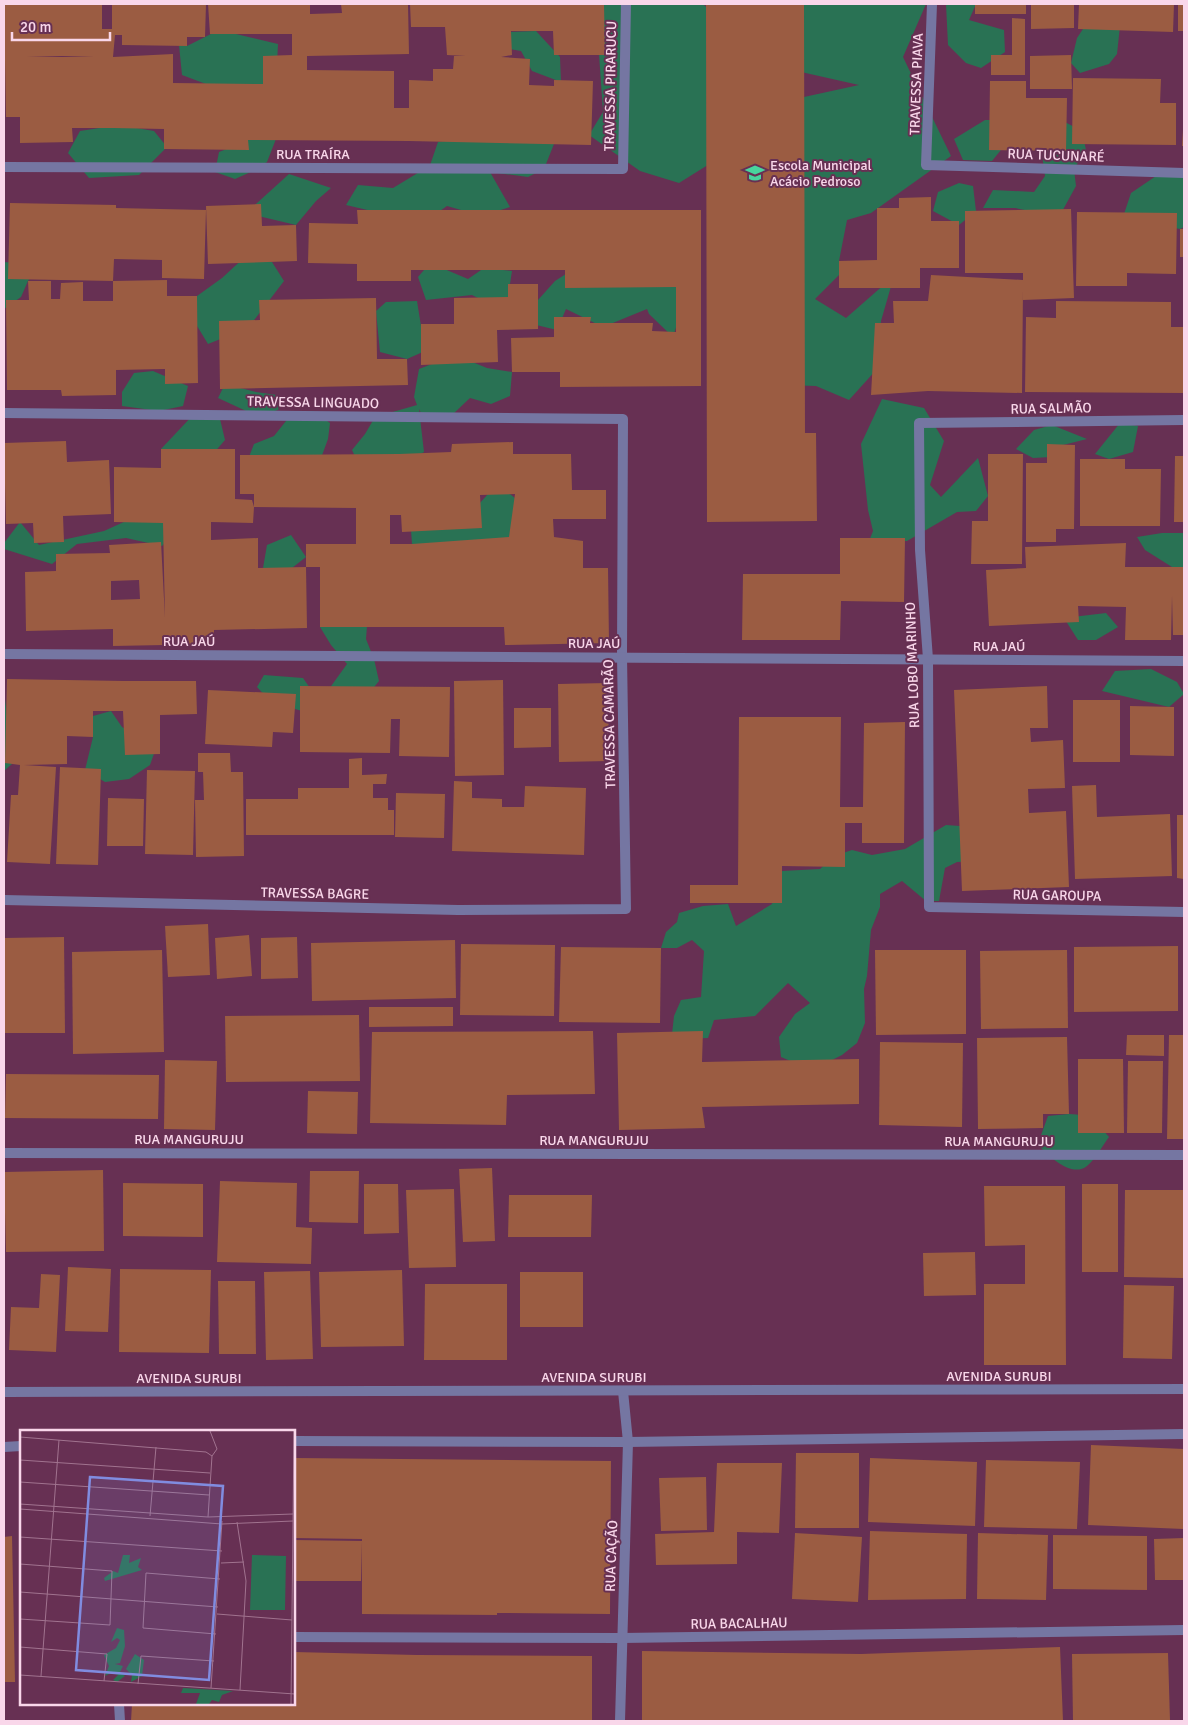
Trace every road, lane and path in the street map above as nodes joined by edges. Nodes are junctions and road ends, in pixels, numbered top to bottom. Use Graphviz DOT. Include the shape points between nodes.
graph roads {
  1 [pos="626,4"];
  2 [pos="932,4"];
  3 [pos="926,165"];
  4 [pos="4,168"];
  5 [pos="623,169"];
  6 [pos="1184,173"];
  7 [pos="4,413"];
  8 [pos="623,419"];
  9 [pos="1184,420"];
  10 [pos="919,423"];
  11 [pos="4,654"];
  12 [pos="622,656"];
  13 [pos="928,660"];
  14 [pos="1184,661"];
  15 [pos="4,900"];
  16 [pos="929,907"];
  17 [pos="626,909"];
  18 [pos="1184,912"];
  19 [pos="4,1153"];
  20 [pos="1184,1156"];
  21 [pos="1184,1388"];
  22 [pos="623,1391"];
  23 [pos="4,1392"];
  24 [pos="1184,1434"];
  25 [pos="295,1441"];
  26 [pos="628,1442"];
  27 [pos="20,1446"];
  28 [pos="4,1447"];
  29 [pos="1184,1630"];
  30 [pos="295,1637"];
  31 [pos="622,1638"];
  32 [pos="119,1705"];
  33 [pos="120,1721"];
  34 [pos="620,1721"];
  1 -- 5 [label="street, TRAVESSA PIRARUCU"];
  2 -- 3 [label="street, TRAVESSA PIAVA"];
  3 -- 6 [label="street, RUA TUCUNARÉ"];
  4 -- 5 [label="street, RUA TRAÍRA"];
  7 -- 8 [label="street, TRAVESSA LINGUADO"];
  8 -- 12 [label="street, TRAVESSA CAMARÃO"];
  9 -- 10 [label="street, RUA SALMÃO"];
  10 -- 13 [label="street, RUA LOBO MARINHO" via="920,550"];
  11 -- 12 [label="street, RUA JAÚ"];
  12 -- 13 [label="street, RUA JAÚ"];
  12 -- 17 [label="street, TRAVESSA CAMARÃO"];
  13 -- 14 [label="street, RUA JAÚ"];
  13 -- 16 [label="street, RUA LOBO MARINHO"];
  15 -- 17 [label="street, TRAVESSA BAGRE" via="458,910"];
  16 -- 18 [label="street, RUA GAROUPA"];
  19 -- 20 [label="street, RUA MANGURUJU"];
  21 -- 22 [label="street, AVENIDA SURUBI"];
  22 -- 23 [label="street, AVENIDA SURUBI"];
  22 -- 26 [label="street, RUA CAÇÃO"];
  24 -- 26 [label="street"];
  25 -- 26 [label="street"];
  26 -- 31 [label="street, RUA CAÇÃO"];
  27 -- 28 [label="street"];
  29 -- 31 [label="street, RUA BACALHAU"];
  30 -- 31 [label="street, RUA BACALHAU"];
  31 -- 34 [label="street, RUA CAÇÃO"];
  32 -- 33 [label="street"];
}
